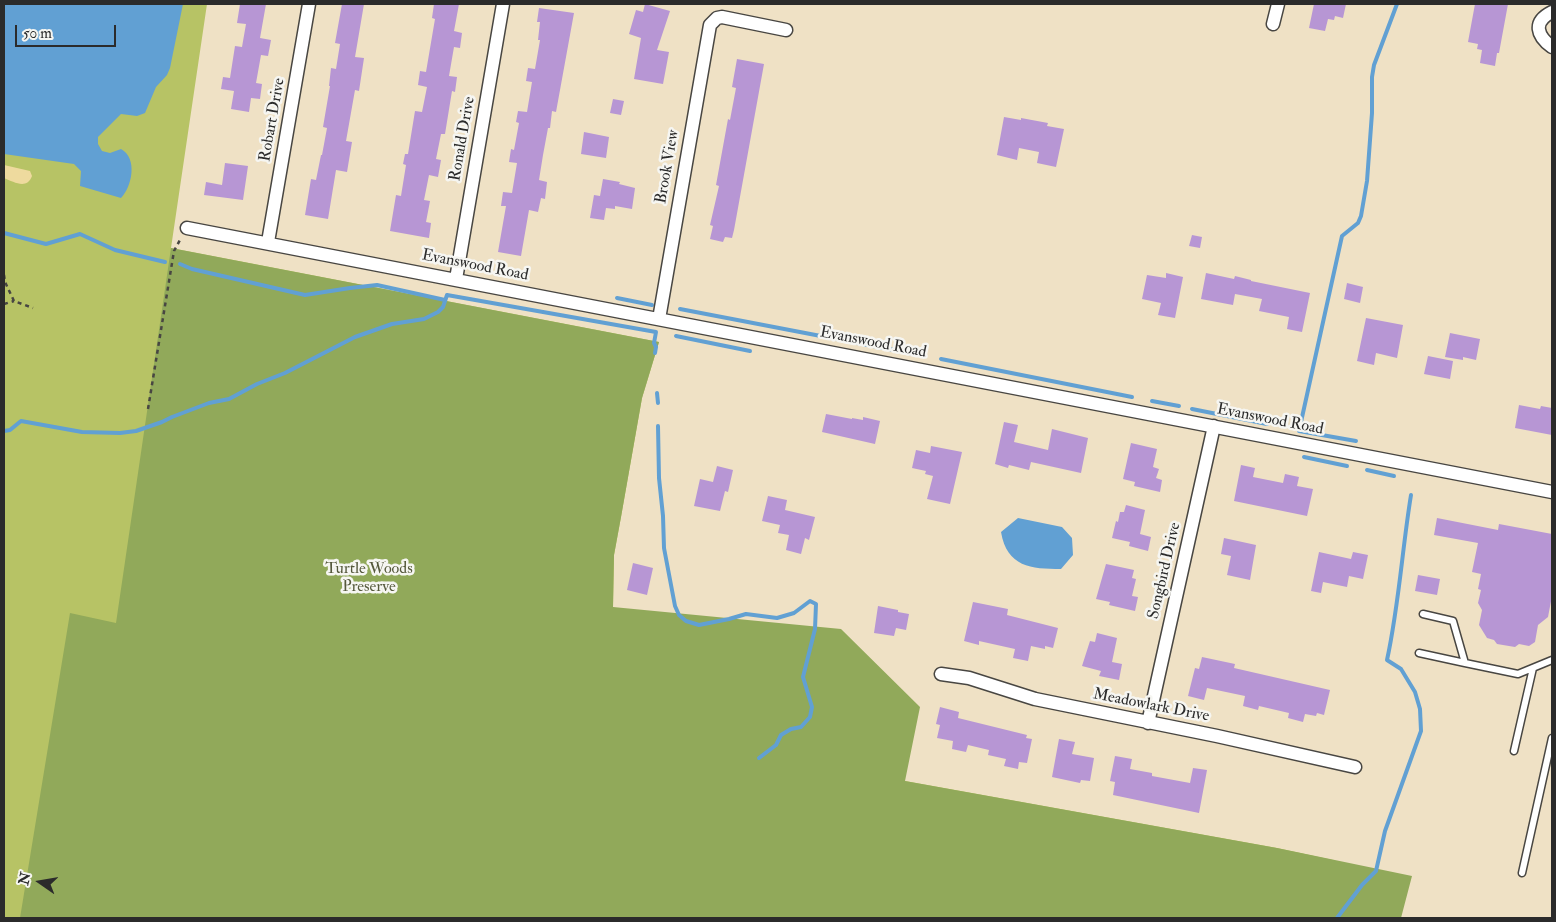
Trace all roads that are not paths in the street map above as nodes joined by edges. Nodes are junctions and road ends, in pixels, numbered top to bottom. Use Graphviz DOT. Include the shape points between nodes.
graph roads {
  1 [pos="309,4"];
  2 [pos="503,4"];
  3 [pos="1278,4"];
  4 [pos="1552,12"];
  5 [pos="1273,24"];
  6 [pos="786,30"];
  7 [pos="1552,47"];
  8 [pos="187,228"];
  9 [pos="268,242"];
  10 [pos="456,279"];
  11 [pos="659,319"];
  12 [pos="1214,426"];
  13 [pos="1552,492"];
  14 [pos="1423,614"];
  15 [pos="1419,653"];
  16 [pos="1552,660"];
  17 [pos="1465,663"];
  18 [pos="1533,668"];
  19 [pos="941,674"];
  20 [pos="1148,723"];
  21 [pos="1552,738"];
  22 [pos="1514,751"];
  23 [pos="1355,767"];
  24 [pos="1522,873"];
  1 -- 9 [label="street, Robart Drive"];
  2 -- 10 [label="street, Ronald Drive"];
  3 -- 5 [label="street"];
  4 -- 7 [label="street" via="1539,27 1540,35"];
  6 -- 11 [label="street, Brook View" via="722,18 713,21 708,32"];
  8 -- 9 [label="street, Evanswood Road"];
  9 -- 10 [label="street, Evanswood Road"];
  10 -- 11 [label="street, Evanswood Road"];
  11 -- 12 [label="street, Evanswood Road"];
  12 -- 13 [label="street, Evanswood Road"];
  12 -- 20 [label="street, Songbird Drive"];
  14 -- 17 [label="lane" via="1453,621"];
  15 -- 17 [label="lane"];
  16 -- 18 [label="lane"];
  17 -- 18 [label="lane" via="1518,674"];
  18 -- 22 [label="lane"];
  19 -- 20 [label="street, Meadowlark Drive" via="969,678 1035,699"];
  20 -- 23 [label="street, Meadowlark Drive"];
  21 -- 24 [label="lane"];
}
